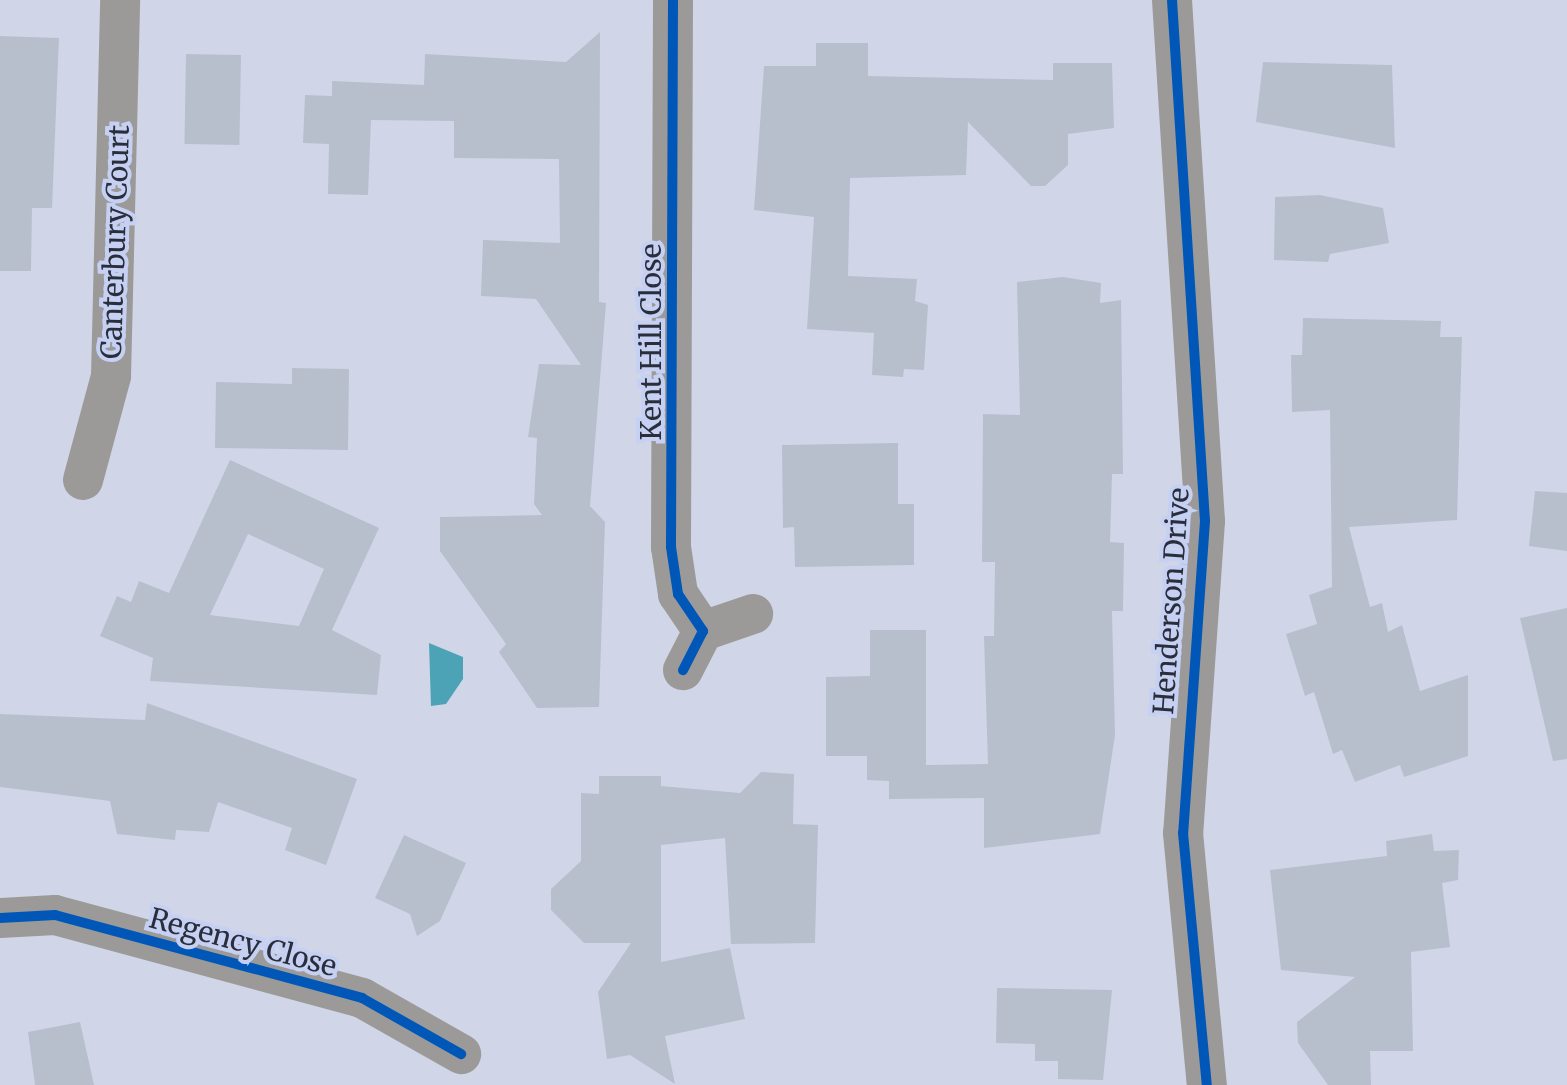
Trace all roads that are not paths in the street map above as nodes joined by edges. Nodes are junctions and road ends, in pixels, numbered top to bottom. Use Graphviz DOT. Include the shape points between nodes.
graph roads {
  1 [pos="120,0"];
  2 [pos="673,0"];
  3 [pos="1172,0"];
  4 [pos="83,480"];
  5 [pos="753,614"];
  6 [pos="703,630"];
  7 [pos="683,670"];
  8 [pos="0,918"];
  9 [pos="460,1054"];
  10 [pos="1207,1085"];
  1 -- 4 [label="street, Canterbury Court" via="111,376"];
  2 -- 6 [label="street, Kent Hill Close" via="671,547 678,594"];
  3 -- 10 [label="street, Henderson Drive" via="1204,501 1183,815"];
  5 -- 6 [label="street"];
  6 -- 7 [label="street"];
  8 -- 9 [label="street, Regency Close" via="55,915 362,998"];
}
